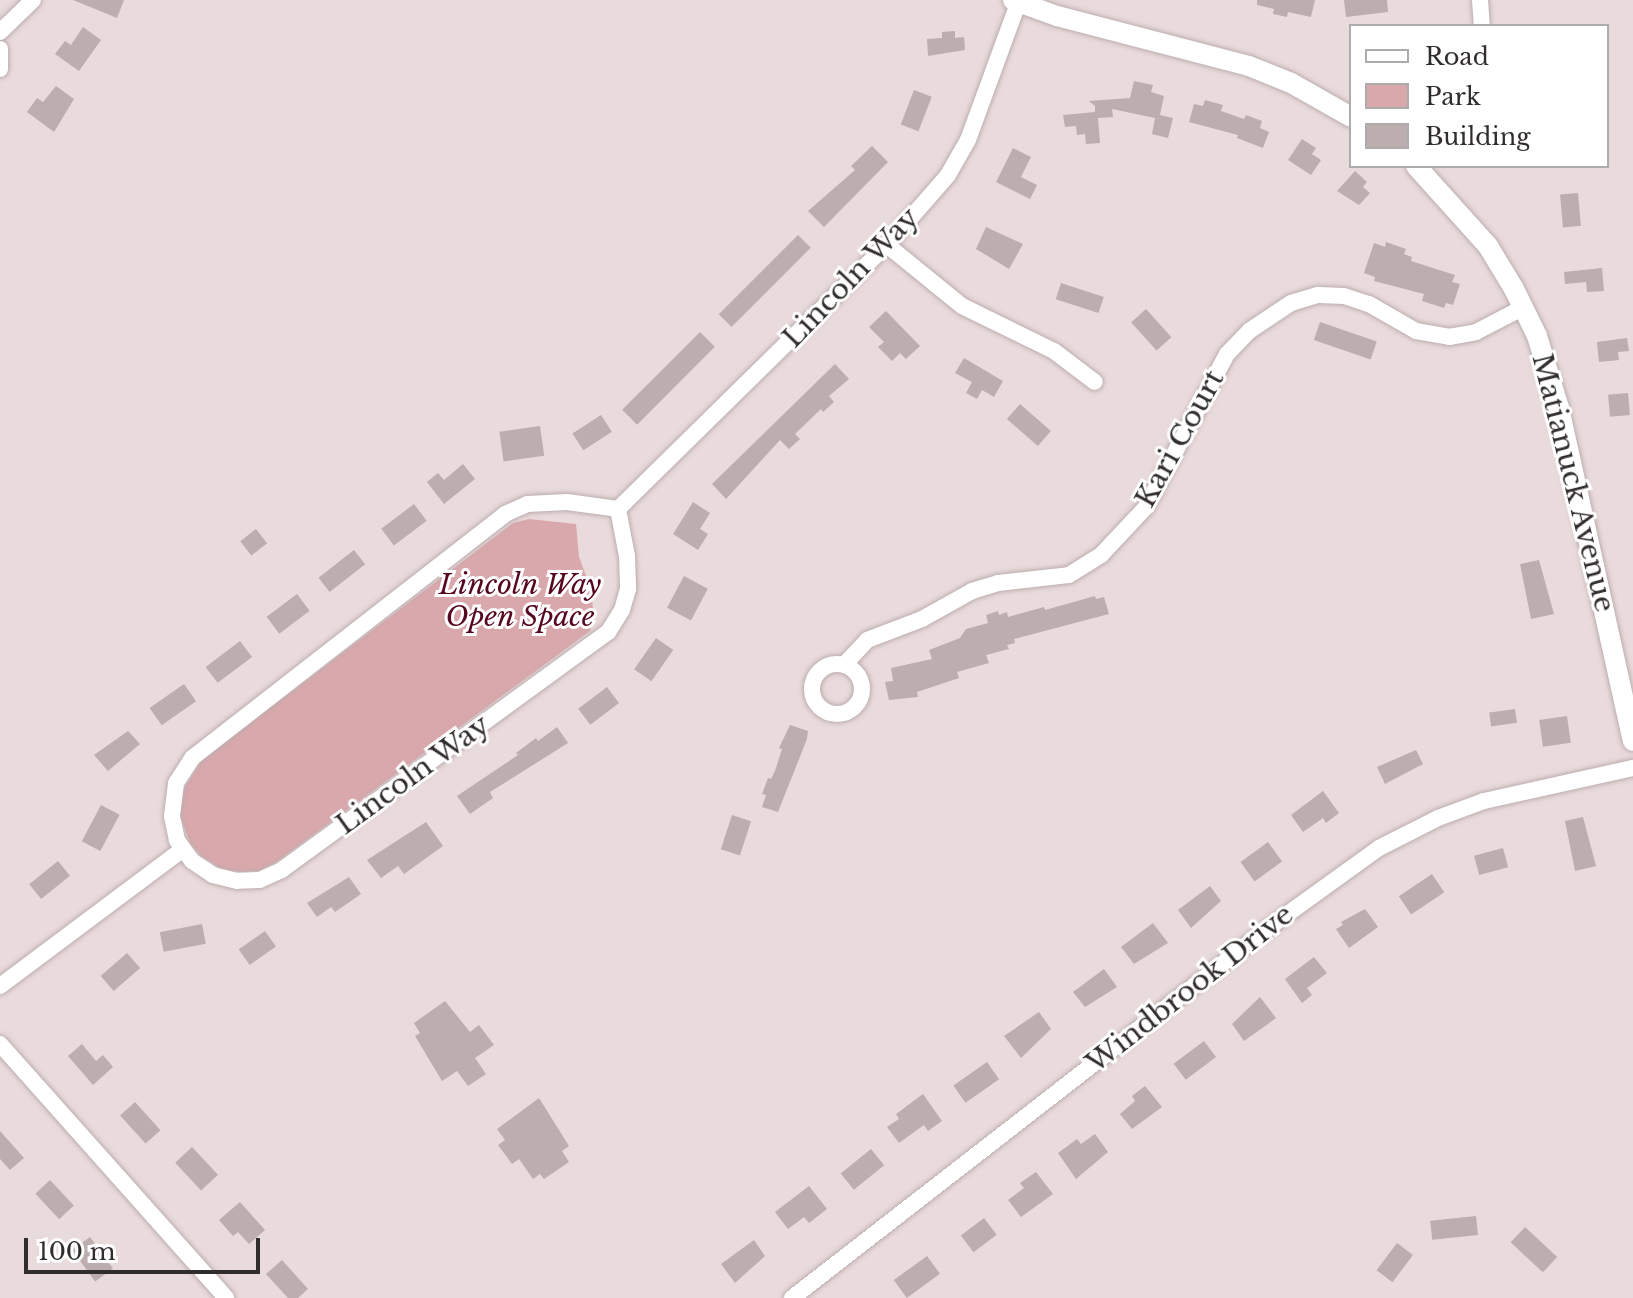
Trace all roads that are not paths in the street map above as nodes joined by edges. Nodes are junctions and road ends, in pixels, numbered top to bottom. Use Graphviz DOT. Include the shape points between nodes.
graph roads {
  1 [pos="33,0"];
  2 [pos="1480,0"];
  3 [pos="1016,1"];
  4 [pos="1482,24"];
  5 [pos="0,32"];
  6 [pos="0,49"];
  7 [pos="0,69"];
  8 [pos="1349,116"];
  9 [pos="1418,168"];
  10 [pos="887,245"];
  11 [pos="1524,307"];
  12 [pos="1095,382"];
  13 [pos="618,509"];
  14 [pos="844,665"];
  15 [pos="1633,741"];
  16 [pos="1633,768"];
  17 [pos="182,850"];
  18 [pos="0,986"];
  19 [pos="0,1044"];
  20 [pos="226,1298"];
  21 [pos="792,1298"];
  1 -- 5 [label="street"];
  2 -- 4 [label="street"];
  3 -- 8 [label="street" via="1249,66"];
  3 -- 10 [label="street, Lincoln Way" via="960,157"];
  6 -- 7 [label="street"];
  9 -- 11 [label="street, Matianuck Avenue" via="1481,237"];
  10 -- 12 [label="street" via="955,301 1054,351"];
  10 -- 13 [label="street, Lincoln Way"];
  11 -- 14 [label="street, Kari Court" via="1476,332 1449,337 1416,331 1344,296 1318,295 1291,303 1249,331 1227,354 1146,507 1101,555 1069,575 972,591 922,619 867,640"];
  11 -- 15 [label="street, Matianuck Avenue" via="1549,368"];
  13 -- 17 [label="street" via="567,502 515,508 201,750 185,766 174,791 172,816"];
  13 -- 17 [label="street, Lincoln Way" via="628,580 622,610 608,632 275,874 253,881 224,879 202,869"];
  16 -- 21 [label="street, Windbrook Drive" via="1476,804 1379,848"];
  17 -- 18 [label="street"];
  19 -- 20 [label="street"];
}
